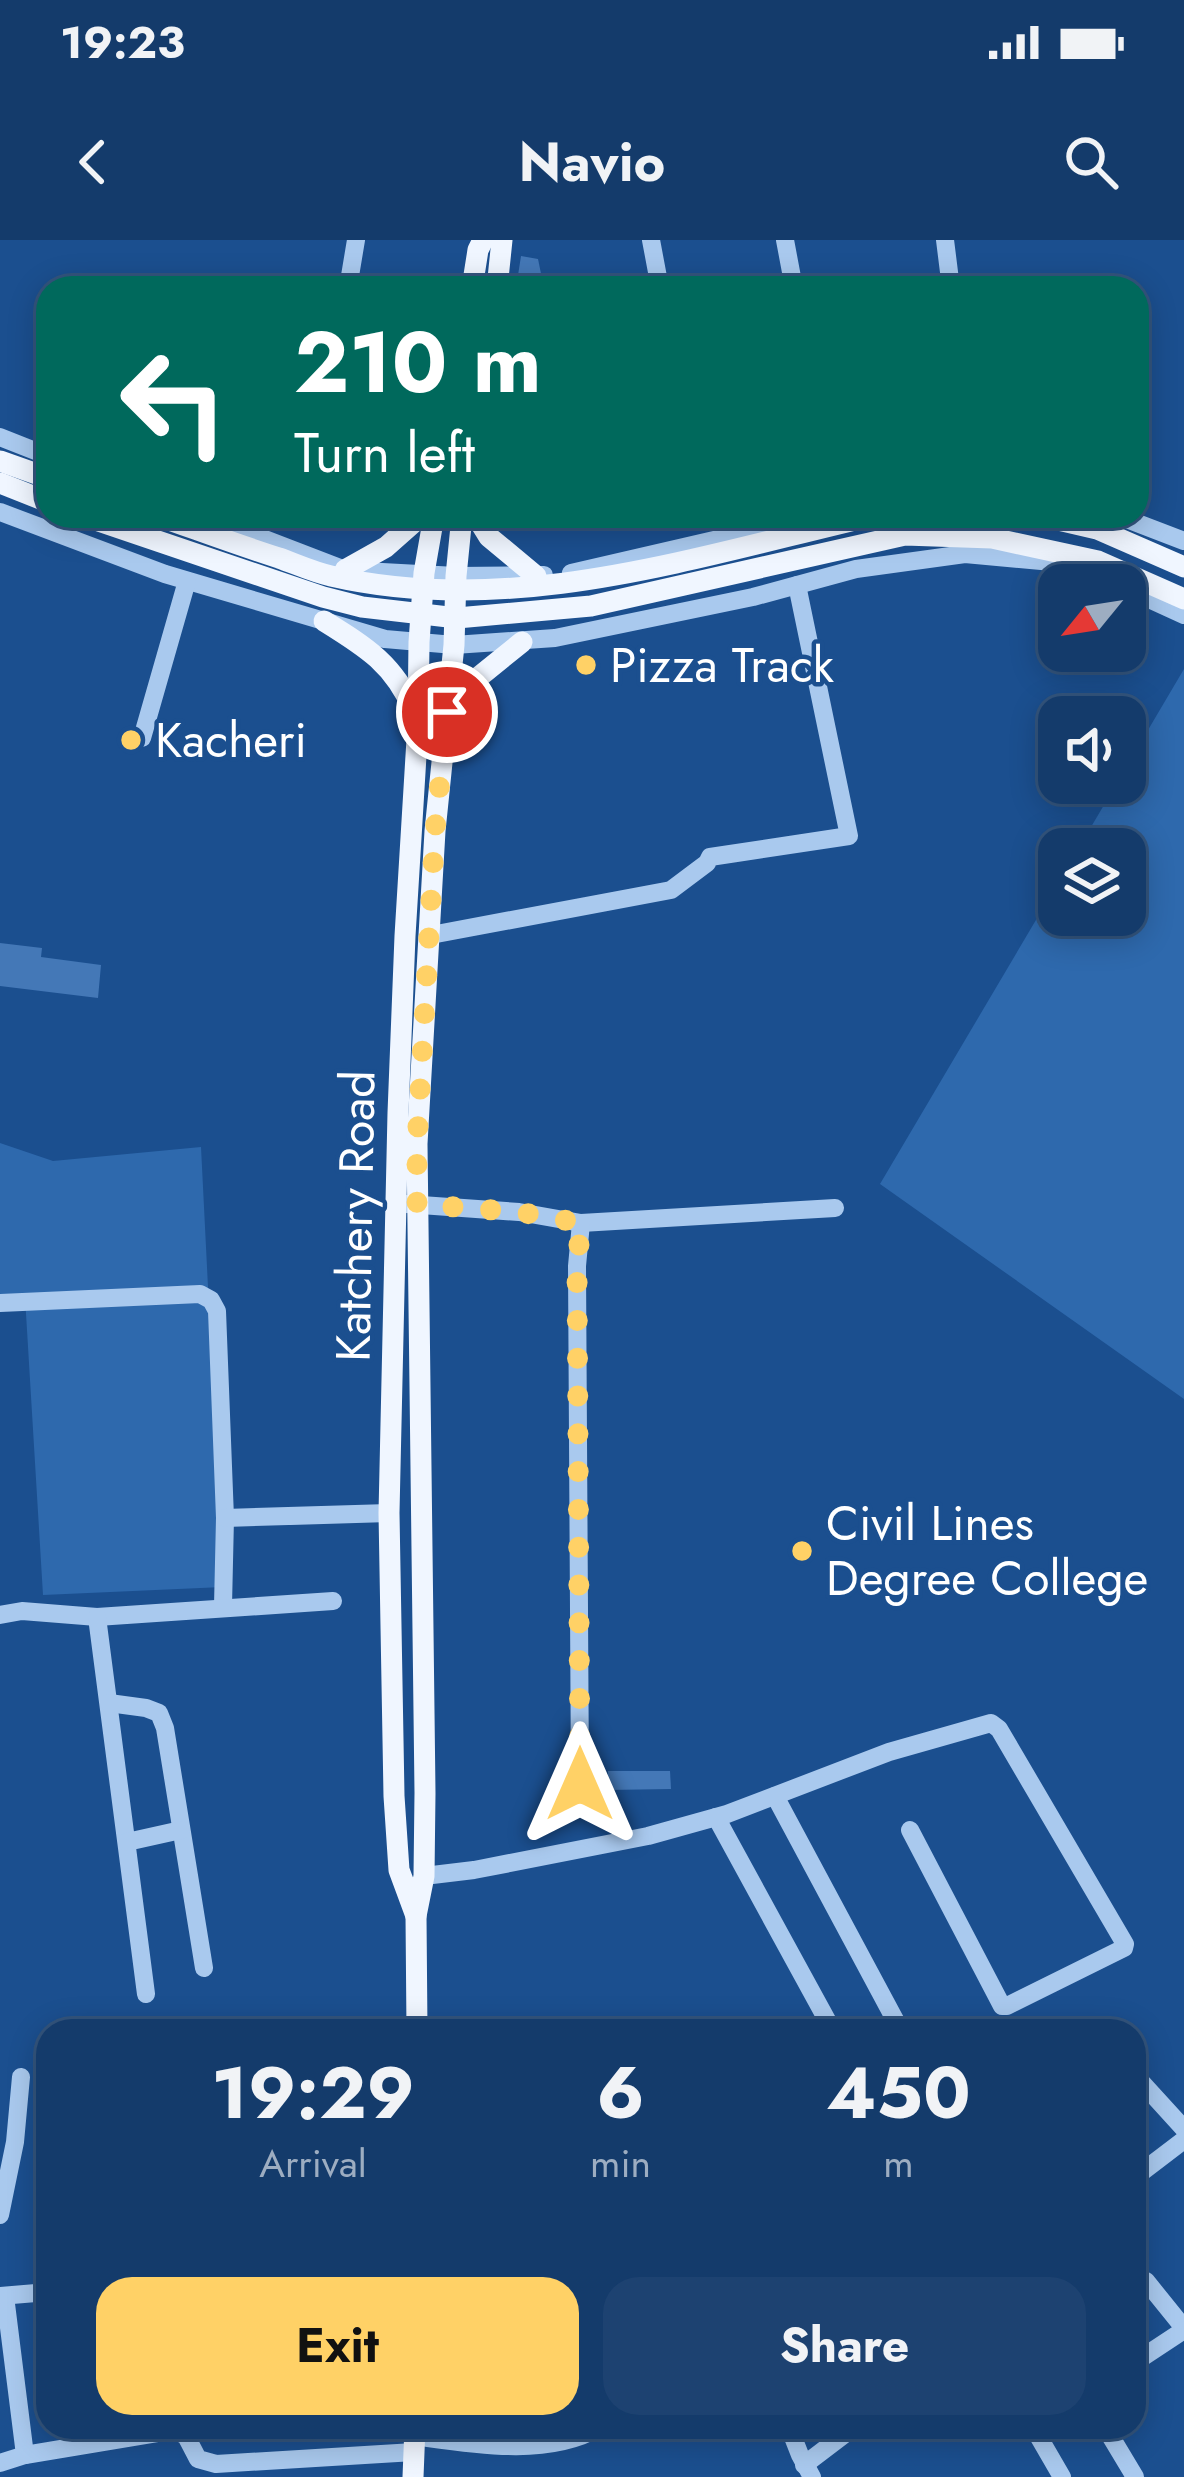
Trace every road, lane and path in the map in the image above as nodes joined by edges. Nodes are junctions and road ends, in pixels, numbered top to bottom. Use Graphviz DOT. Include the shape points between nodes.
graph roads {
  1 [pos="356,240"];
  2 [pos="483,240"];
  3 [pos="502,240"];
  4 [pos="651,240"];
  5 [pos="784,240"];
  6 [pos="945,240"];
  7 [pos="350,276"];
  8 [pos="474,276"];
  9 [pos="498,276"];
  10 [pos="658,276"];
  11 [pos="792,276"];
  12 [pos="950,276"];
  13 [pos="0,437"];
  14 [pos="36,451"];
  15 [pos="0,461"];
  16 [pos="36,474"];
  17 [pos="0,484"];
  18 [pos="36,498"];
  19 [pos="0,512"];
  20 [pos="36,525"];
  21 [pos="44,528"];
  22 [pos="118,528"];
  23 [pos="193,528"];
  24 [pos="236,528"];
  25 [pos="407,528"];
  26 [pos="432,528"];
  27 [pos="461,528"];
  28 [pos="483,528"];
  29 [pos="748,528"];
  30 [pos="820,528"];
  31 [pos="1088,528"];
  32 [pos="1149,528"];
  33 [pos="1184,541"];
  34 [pos="1066,564"];
  35 [pos="1184,567"];
  36 [pos="345,570"];
  37 [pos="424,573"];
  38 [pos="456,576"];
  39 [pos="536,576"];
  40 [pos="187,580"];
  41 [pos="797,585"];
  42 [pos="1146,597"];
  43 [pos="1184,599"];
  44 [pos="1184,615"];
  45 [pos="324,621"];
  46 [pos="419,642"];
  47 [pos="522,642"];
  48 [pos="454,645"];
  49 [pos="447,712"];
  50 [pos="418,723"];
  51 [pos="142,738"];
  52 [pos="431,935"];
  53 [pos="408,1113"];
  54 [pos="406,1204"];
  55 [pos="835,1208"];
  56 [pos="581,1223"];
  57 [pos="0,1303"];
  58 [pos="419,1413"];
  59 [pos="393,1414"];
  60 [pos="389,1513"];
  61 [pos="226,1518"];
  62 [pos="421,1593"];
  63 [pos="390,1594"];
  64 [pos="333,1600"];
  65 [pos="223,1606"];
  66 [pos="0,1615"];
  67 [pos="98,1617"];
  68 [pos="109,1703"];
  69 [pos="580,1784"];
  70 [pos="425,1793"];
  71 [pos="394,1796"];
  72 [pos="776,1796"];
  73 [pos="716,1817"];
  74 [pos="181,1830"];
  75 [pos="910,1830"];
  76 [pos="127,1842"];
  77 [pos="424,1876"];
  78 [pos="416,1916"];
  79 [pos="204,1967"];
  80 [pos="146,1994"];
  81 [pos="417,2019"];
  82 [pos="826,2019"];
  83 [pos="895,2019"];
  84 [pos="21,2077"];
  85 [pos="1146,2087"];
  86 [pos="1184,2128"];
  87 [pos="1184,2140"];
  88 [pos="7,2143"];
  89 [pos="1146,2169"];
  90 [pos="0,2215"];
  91 [pos="1146,2281"];
  92 [pos="36,2293"];
  93 [pos="2,2296"];
  94 [pos="1184,2329"];
  95 [pos="1146,2355"];
  96 [pos="121,2439"];
  97 [pos="187,2439"];
  98 [pos="406,2439"];
  99 [pos="414,2439"];
  100 [pos="424,2439"];
  101 [pos="573,2439"];
  102 [pos="794,2439"];
  103 [pos="841,2439"];
  104 [pos="1041,2439"];
  105 [pos="1112,2439"];
  106 [pos="25,2455"];
  107 [pos="0,2462"];
  108 [pos="808,2471"];
  109 [pos="413,2477"];
  110 [pos="1062,2477"];
  111 [pos="1135,2477"];
  1 -- 7 [label="street"];
  2 -- 8 [label="main road"];
  3 -- 9 [label="main road"];
  4 -- 10 [label="street"];
  5 -- 11 [label="street"];
  6 -- 12 [label="street"];
  13 -- 14 [label="street"];
  15 -- 16 [label="main road"];
  17 -- 18 [label="main road"];
  19 -- 20 [label="street"];
  21 -- 40 [label="street"];
  22 -- 43 [label="main road" via="362,607 457,618 591,606 905,535 992,538 1098,561"];
  23 -- 30 [label="main road" via="328,575 466,591 596,580"];
  24 -- 36 [label="street"];
  25 -- 36 [label="main road"];
  26 -- 37 [label="main road, Katchery Road"];
  27 -- 38 [label="main road, Katchery Road"];
  28 -- 39 [label="main road"];
  29 -- 39 [label="street"];
  31 -- 35 [label="main road"];
  32 -- 33 [label="street"];
  34 -- 41 [label="street" via="965,554"];
  36 -- 37 [label="street"];
  37 -- 38 [label="street"];
  37 -- 46 [label="main road, Katchery Road"];
  38 -- 39 [label="street"];
  38 -- 48 [label="main road, Katchery Road"];
  40 -- 45 [label="street"];
  40 -- 51 [label="street"];
  41 -- 47 [label="street"];
  41 -- 52 [label="street" via="850,836 710,857 671,890"];
  42 -- 44 [label="street"];
  45 -- 46 [label="street"];
  45 -- 50 [label="main road" via="389,668"];
  46 -- 48 [label="street"];
  46 -- 50 [label="main road, Katchery Road"];
  47 -- 48 [label="street"];
  47 -- 49 [label="main road"];
  48 -- 49 [label="main road, Katchery Road"];
  49 -- 52 [label="main road, Katchery Road"];
  50 -- 53 [label="main road, Katchery Road"];
  52 -- 53 [label="main road, Katchery Road"];
  53 -- 54 [label="main road, Katchery Road"];
  54 -- 56 [label="street"];
  54 -- 58 [label="main road, Katchery Road"];
  54 -- 59 [label="main road, Katchery Road"];
  55 -- 56 [label="street"];
  56 -- 69 [label="street"];
  57 -- 61 [label="street" via="200,1294 212,1300"];
  58 -- 59 [label="main road"];
  58 -- 62 [label="main road, Katchery Road"];
  59 -- 60 [label="main road, Katchery Road"];
  60 -- 61 [label="street"];
  60 -- 63 [label="main road, Katchery Road"];
  61 -- 65 [label="street"];
  62 -- 63 [label="main road"];
  62 -- 70 [label="main road, Katchery Road"];
  63 -- 71 [label="main road, Katchery Road"];
  64 -- 65 [label="street"];
  65 -- 67 [label="street"];
  66 -- 67 [label="street"];
  67 -- 68 [label="street"];
  68 -- 74 [label="street" via="158,1713"];
  68 -- 76 [label="street"];
  70 -- 71 [label="main road"];
  70 -- 77 [label="main road, Katchery Road"];
  71 -- 78 [label="main road, Katchery Road" via="399,1870"];
  72 -- 73 [label="street"];
  72 -- 75 [label="street" via="889,1752 995,1724 1124,1948 1002,2006"];
  72 -- 83 [label="street"];
  73 -- 77 [label="street"];
  73 -- 82 [label="street"];
  74 -- 76 [label="street"];
  74 -- 79 [label="street"];
  76 -- 80 [label="street"];
  77 -- 78 [label="main road, Katchery Road"];
  78 -- 81 [label="main road, Katchery Road"];
  84 -- 88 [label="street"];
  85 -- 86 [label="street"];
  87 -- 89 [label="street"];
  88 -- 90 [label="street"];
  91 -- 94 [label="street"];
  92 -- 93 [label="street"];
  93 -- 106 [label="street"];
  94 -- 95 [label="street"];
  96 -- 106 [label="street"];
  97 -- 98 [label="street" via="206,2464"];
  99 -- 109 [label="main road"];
  100 -- 101 [label="street" via="490,2446"];
  102 -- 108 [label="street"];
  103 -- 108 [label="street"];
  104 -- 110 [label="street"];
  105 -- 111 [label="street"];
  106 -- 107 [label="street"];
}
